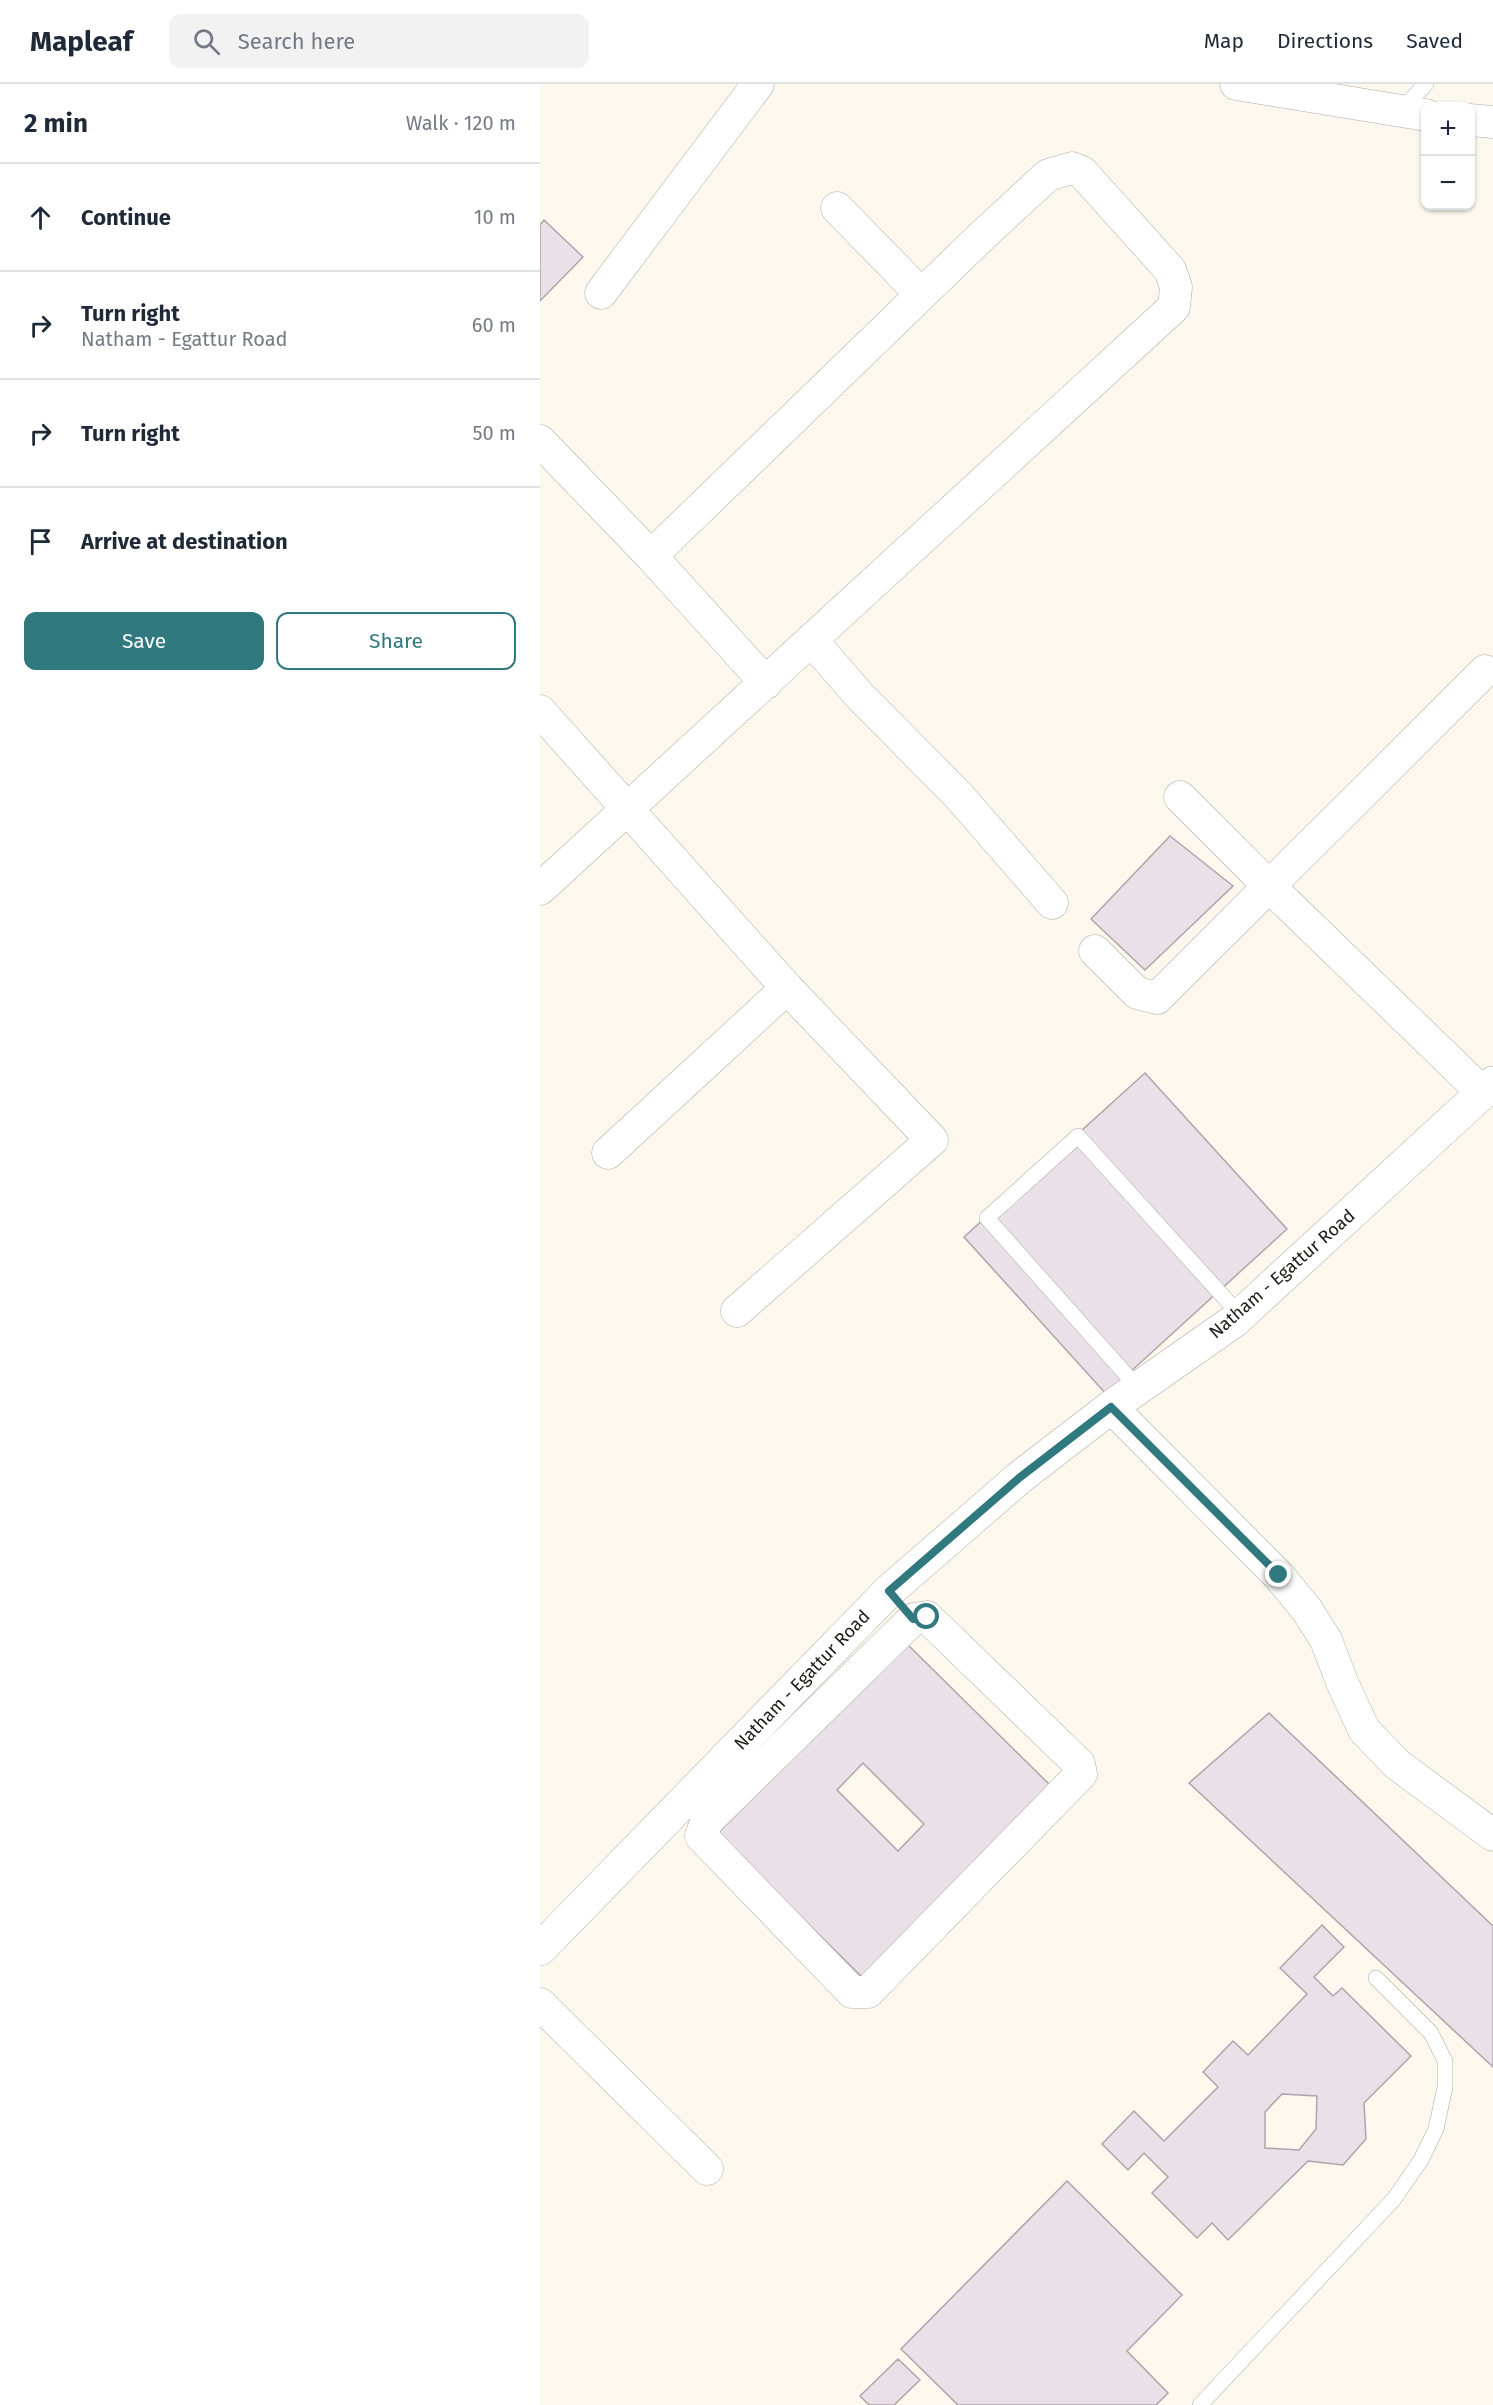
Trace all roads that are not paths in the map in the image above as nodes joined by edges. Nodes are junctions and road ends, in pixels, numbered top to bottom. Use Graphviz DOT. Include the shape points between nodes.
graph roads {
  1 [pos="758,84"];
  2 [pos="1236,84"];
  3 [pos="1426,84"];
  4 [pos="1412,113"];
  5 [pos="1475,120"];
  6 [pos="1493,122"];
  7 [pos="837,208"];
  8 [pos="602,293"];
  9 [pos="921,294"];
  10 [pos="540,441"];
  11 [pos="651,556"];
  12 [pos="811,640"];
  13 [pos="1485,671"];
  14 [pos="766,683"];
  15 [pos="540,711"];
  16 [pos="1180,797"];
  17 [pos="629,809"];
  18 [pos="1269,886"];
  19 [pos="540,889"];
  20 [pos="1052,903"];
  21 [pos="1095,951"];
  22 [pos="787,988"];
  23 [pos="1488,1088"];
  24 [pos="608,1153"];
  25 [pos="736,1311"];
  26 [pos="1240,1315"];
  27 [pos="1138,1388"];
  28 [pos="1111,1407"];
  29 [pos="889,1591"];
  30 [pos="913,1619"];
  31 [pos="696,1789"];
  32 [pos="707,1821"];
  33 [pos="1491,1831"];
  34 [pos="540,1949"];
  35 [pos="1376,1978"];
  36 [pos="540,2004"];
  37 [pos="707,2169"];
  38 [pos="1200,2405"];
  1 -- 8 [label="street"];
  2 -- 4 [label="street"];
  3 -- 4 [label="lane"];
  5 -- 6 [label="street"];
  7 -- 9 [label="street"];
  9 -- 11 [label="street"];
  9 -- 12 [label="street" via="1048,175 1072,168 1083,172 1170,270 1176,287 1174,307"];
  10 -- 11 [label="street"];
  11 -- 14 [label="street"];
  12 -- 14 [label="street"];
  12 -- 20 [label="street" via="958,795"];
  13 -- 18 [label="street"];
  14 -- 17 [label="street"];
  15 -- 17 [label="street"];
  16 -- 18 [label="street"];
  17 -- 19 [label="street"];
  17 -- 22 [label="street"];
  18 -- 21 [label="street" via="1157,998 1137,993"];
  18 -- 23 [label="street"];
  22 -- 24 [label="street"];
  22 -- 25 [label="street" via="932,1140"];
  23 -- 26 [label="street, Natham - Egattur Road"];
  26 -- 27 [label="street, Natham - Egattur Road"];
  26 -- 27 [label="lane" via="1078,1136 987,1218"];
  27 -- 28 [label="street, Natham - Egattur Road"];
  28 -- 29 [label="street, Natham - Egattur Road" via="1019,1478"];
  28 -- 33 [label="street" via="1279,1575 1307,1610 1326,1640 1364,1730 1398,1765"];
  29 -- 30 [label="street"];
  29 -- 31 [label="street, Natham - Egattur Road"];
  30 -- 32 [label="street"];
  30 -- 32 [label="street" via="927,1617 1078,1764 1081,1774 868,1992 852,1992 701,1836"];
  31 -- 32 [label="street"];
  31 -- 34 [label="street, Natham - Egattur Road"];
  35 -- 38 [label="lane" via="1431,2033 1445,2061 1445,2087 1436,2129 1421,2160 1394,2199"];
  36 -- 37 [label="street"];
}
